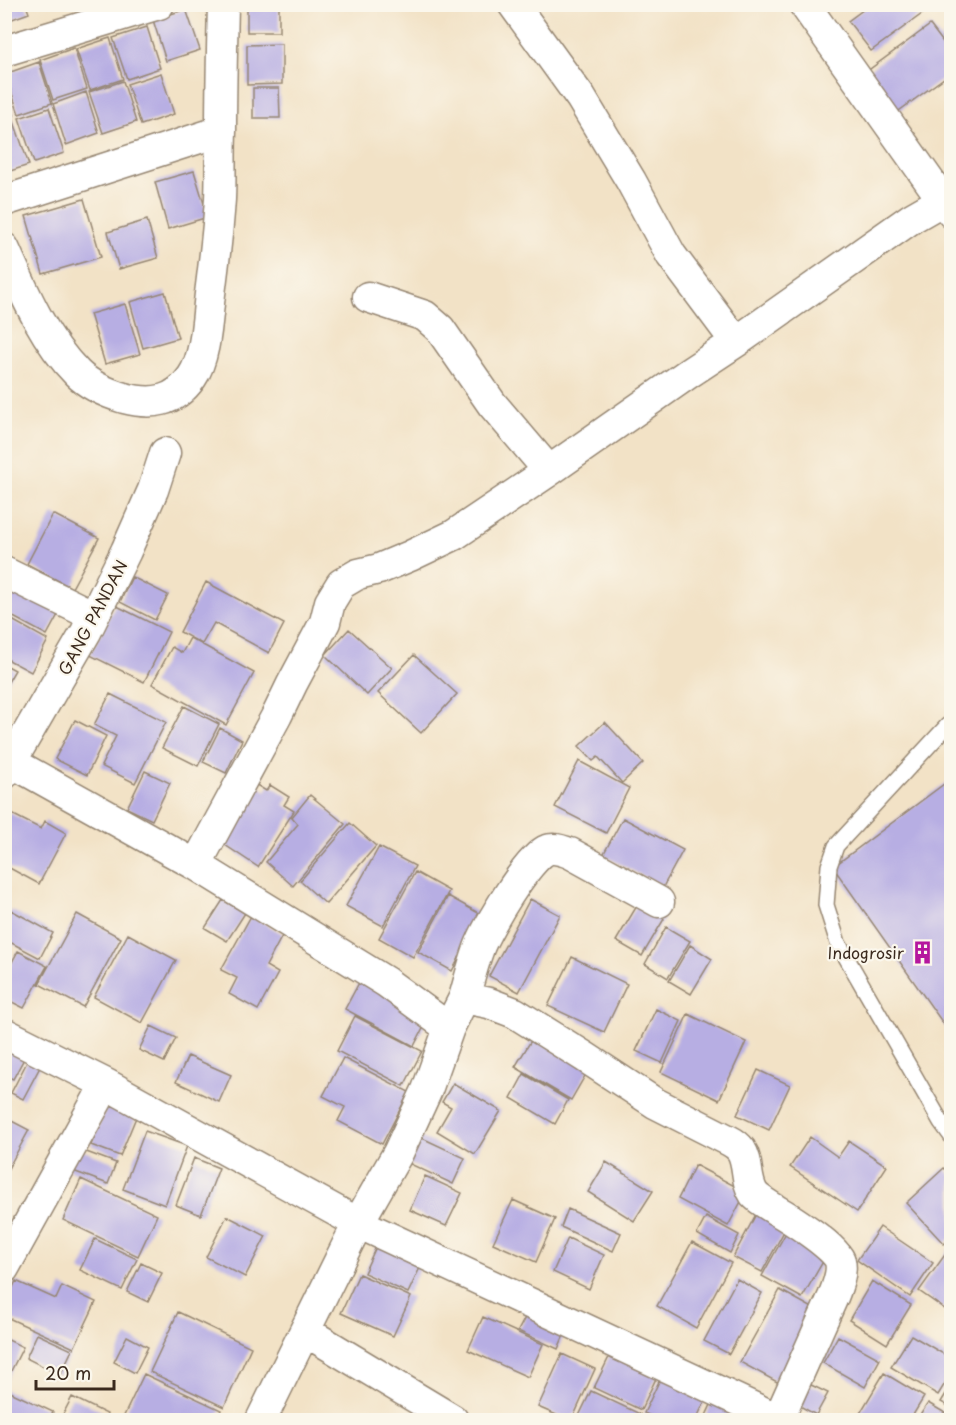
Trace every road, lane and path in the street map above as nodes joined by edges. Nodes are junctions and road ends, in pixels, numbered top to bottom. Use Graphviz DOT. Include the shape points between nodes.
graph roads {
  1 [pos="159,4"];
  2 [pos="223,4"];
  3 [pos="513,4"];
  4 [pos="804,4"];
  5 [pos="4,51"];
  6 [pos="220,131"];
  7 [pos="4,201"];
  8 [pos="949,203"];
  9 [pos="4,248"];
  10 [pos="368,297"];
  11 [pos="736,342"];
  12 [pos="165,453"];
  13 [pos="549,471"];
  14 [pos="4,572"];
  15 [pos="94,616"];
  16 [pos="951,723"];
  17 [pos="8,768"];
  18 [pos="196,865"];
  19 [pos="659,903"];
  20 [pos="464,998"];
  21 [pos="449,1028"];
  22 [pos="4,1033"];
  23 [pos="106,1084"];
  24 [pos="951,1137"];
  25 [pos="358,1222"];
  26 [pos="4,1268"];
  27 [pos="305,1331"];
  28 [pos="261,1420"];
  29 [pos="453,1420"];
  30 [pos="779,1420"];
  1 -- 5 [label="street"];
  2 -- 6 [label="street"];
  3 -- 11 [label="street" via="581,98 671,255"];
  4 -- 8 [label="street"];
  6 -- 7 [label="street"];
  6 -- 9 [label="street" via="220,199 202,351 192,377 163,401 144,403 121,397 99,389 78,374 56,349"];
  8 -- 11 [label="street" via="912,218"];
  10 -- 13 [label="street" via="425,316 441,329 492,404"];
  11 -- 13 [label="street"];
  12 -- 15 [label="street, GANG PANDAN" via="149,500"];
  13 -- 18 [label="street" via="454,536 341,584 330,602 325,622"];
  14 -- 15 [label="street"];
  15 -- 17 [label="street, GANG PANDAN"];
  16 -- 24 [label="lane" via="837,846 829,866 826,905 838,943"];
  17 -- 18 [label="street"];
  18 -- 21 [label="street" via="386,982"];
  19 -- 20 [label="street" via="570,853 548,849 520,878 495,916 479,948"];
  20 -- 21 [label="street"];
  20 -- 30 [label="street" via="515,1013 655,1103 730,1141 743,1154 753,1192 834,1251 841,1263 834,1297"];
  21 -- 25 [label="street" via="427,1090 398,1153"];
  22 -- 23 [label="street"];
  23 -- 25 [label="street"];
  23 -- 26 [label="street"];
  25 -- 27 [label="street"];
  25 -- 30 [label="street"];
  27 -- 28 [label="street"];
  27 -- 29 [label="street"];
}
